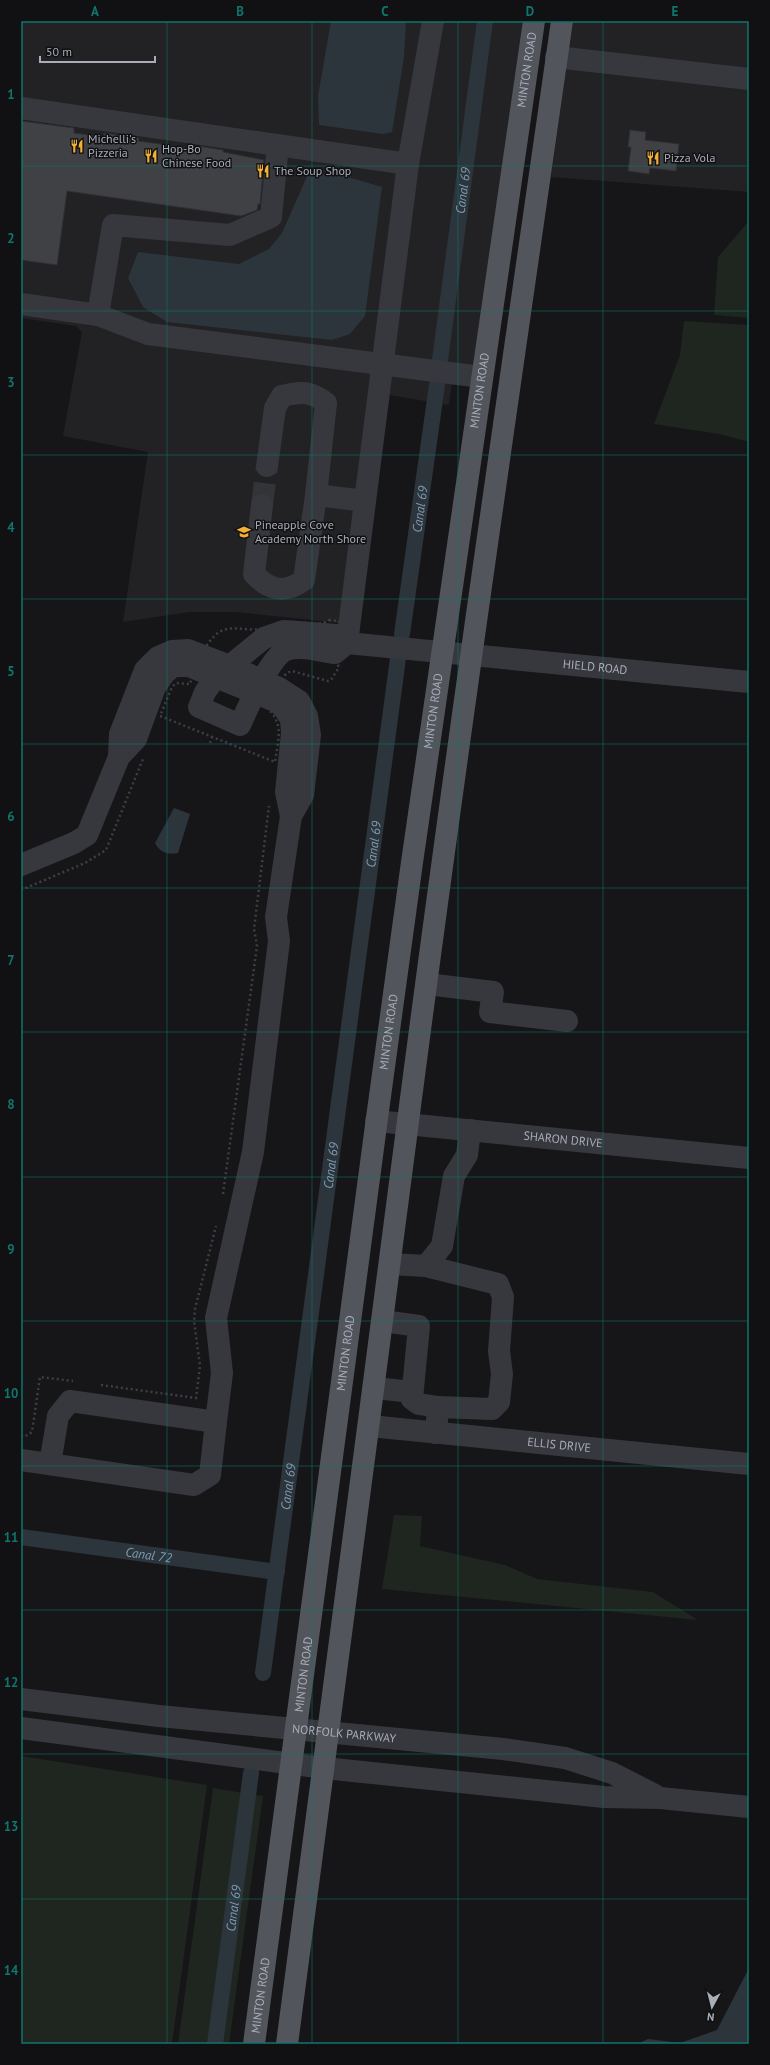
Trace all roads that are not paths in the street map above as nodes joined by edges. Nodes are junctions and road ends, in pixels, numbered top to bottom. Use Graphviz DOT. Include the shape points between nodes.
graph roads {
  1 [pos="433,21"];
  2 [pos="534,21"];
  3 [pos="562,21"];
  4 [pos="556,57"];
  5 [pos="749,79"];
  6 [pos="21,108"];
  7 [pos="278,145"];
  8 [pos="408,164"];
  9 [pos="21,304"];
  10 [pos="98,315"];
  11 [pos="381,366"];
  12 [pos="481,377"];
  13 [pos="266,466"];
  14 [pos="495,491"];
  15 [pos="316,495"];
  16 [pos="365,501"];
  17 [pos="262,505"];
  18 [pos="347,643"];
  19 [pos="441,651"];
  20 [pos="472,654"];
  21 [pos="223,671"];
  22 [pos="749,682"];
  23 [pos="259,687"];
  24 [pos="21,865"];
  25 [pos="427,984"];
  26 [pos="567,1021"];
  27 [pos="376,1121"];
  28 [pos="408,1124"];
  29 [pos="470,1130"];
  30 [pos="749,1158"];
  31 [pos="442,1246"];
  32 [pos="390,1264"];
  33 [pos="426,1266"];
  34 [pos="453,1273"];
  35 [pos="383,1321"];
  36 [pos="375,1388"];
  37 [pos="412,1392"];
  38 [pos="438,1407"];
  39 [pos="216,1422"];
  40 [pos="370,1426"];
  41 [pos="436,1433"];
  42 [pos="21,1460"];
  43 [pos="50,1464"];
  44 [pos="749,1464"];
  45 [pos="21,1698"];
  46 [pos="21,1728"];
  47 [pos="298,1729"];
  48 [pos="329,1732"];
  49 [pos="293,1764"];
  50 [pos="324,1768"];
  51 [pos="660,1798"];
  52 [pos="749,1807"];
  53 [pos="254,2044"];
  54 [pos="287,2044"];
  1 -- 8 [label="street"];
  2 -- 12 [label="main road, MINTON ROAD"];
  3 -- 4 [label="main road"];
  4 -- 5 [label="street"];
  4 -- 14 [label="main road"];
  6 -- 7 [label="street"];
  7 -- 8 [label="street"];
  7 -- 10 [label="street" via="271,217 230,235 113,225"];
  8 -- 11 [label="street"];
  9 -- 10 [label="street"];
  10 -- 11 [label="street" via="148,334"];
  11 -- 12 [label="street"];
  11 -- 16 [label="street"];
  12 -- 14 [label="main road" via="494,412 488,456"];
  12 -- 19 [label="main road, MINTON ROAD"];
  13 -- 15 [label="street" via="276,408 282,396 297,392 315,395 326,403"];
  14 -- 20 [label="main road"];
  15 -- 16 [label="street"];
  15 -- 17 [label="street" via="304,580 293,588 277,589 262,583 254,574"];
  16 -- 18 [label="street"];
  18 -- 19 [label="street, HIELD ROAD"];
  18 -- 21 [label="street" via="337,635 284,631 264,638"];
  18 -- 23 [label="street" via="335,653 302,649 287,650 279,654"];
  19 -- 20 [label="street, HIELD ROAD"];
  19 -- 27 [label="main road, MINTON ROAD"];
  20 -- 22 [label="street, HIELD ROAD"];
  20 -- 25 [label="main road"];
  21 -- 23 [label="street"];
  21 -- 23 [label="street" via="205,692 200,707 240,725"];
  21 -- 24 [label="street" via="188,650 172,650 158,657 145,670 135,718 120,734 119,757 87,835"];
  23 -- 39 [label="street" via="283,707 292,719 285,771 291,816 276,917 279,941 253,1152 216,1318 222,1373"];
  25 -- 26 [label="street" via="493,992 490,1012"];
  25 -- 28 [label="main road"];
  27 -- 28 [label="street, SHARON DRIVE"];
  27 -- 47 [label="main road, MINTON ROAD"];
  28 -- 29 [label="street, SHARON DRIVE"];
  28 -- 32 [label="main road"];
  29 -- 30 [label="street, SHARON DRIVE"];
  29 -- 31 [label="street" via="467,1155 454,1176"];
  31 -- 33 [label="street"];
  31 -- 34 [label="street"];
  32 -- 33 [label="street"];
  32 -- 35 [label="main road"];
  33 -- 34 [label="street"];
  34 -- 38 [label="street" via="498,1284 503,1298 499,1351 502,1374 500,1402 492,1409"];
  35 -- 36 [label="main road"];
  35 -- 37 [label="street" via="419,1326"];
  36 -- 37 [label="street"];
  36 -- 40 [label="main road"];
  37 -- 38 [label="street" via="412,1399 418,1404"];
  38 -- 41 [label="street"];
  39 -- 43 [label="street" via="70,1401 58,1416"];
  39 -- 43 [label="street" via="210,1475 194,1485"];
  40 -- 41 [label="street, ELLIS DRIVE"];
  40 -- 48 [label="main road"];
  41 -- 44 [label="street, ELLIS DRIVE"];
  42 -- 43 [label="street"];
  45 -- 47 [label="street, NORFOLK PARKWAY" via="159,1716"];
  46 -- 49 [label="street, NORFOLK PARKWAY"];
  47 -- 48 [label="street, NORFOLK PARKWAY"];
  47 -- 49 [label="main road, MINTON ROAD"];
  48 -- 50 [label="main road"];
  48 -- 51 [label="street, NORFOLK PARKWAY" via="503,1749 564,1758 612,1773"];
  49 -- 50 [label="street, NORFOLK PARKWAY"];
  49 -- 53 [label="main road, MINTON ROAD"];
  50 -- 51 [label="street, NORFOLK PARKWAY" via="604,1797"];
  50 -- 54 [label="main road"];
  51 -- 52 [label="street, NORFOLK PARKWAY"];
}
